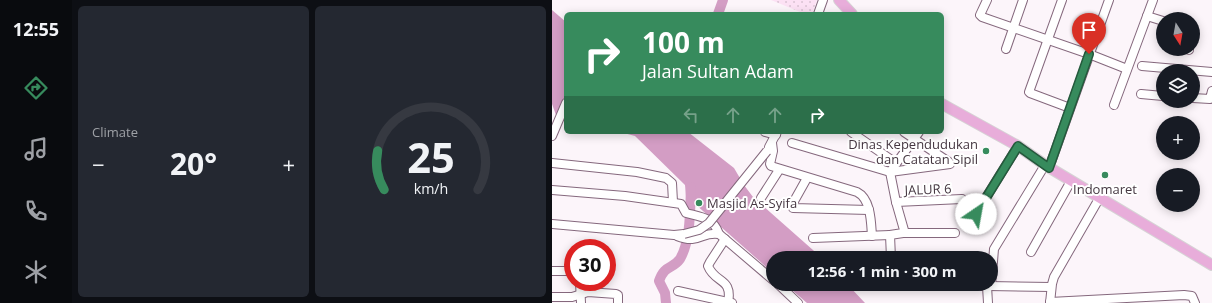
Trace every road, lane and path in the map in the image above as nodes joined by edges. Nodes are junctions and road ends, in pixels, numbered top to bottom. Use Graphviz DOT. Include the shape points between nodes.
graph roads {
  1 [pos="823,0"];
  2 [pos="839,0"];
  3 [pos="987,0"];
  4 [pos="1023,0"];
  5 [pos="1062,0"];
  6 [pos="1109,0"];
  7 [pos="1153,0"];
  8 [pos="819,12"];
  9 [pos="850,12"];
  10 [pos="1147,16"];
  11 [pos="1156,19"];
  12 [pos="1013,28"];
  13 [pos="1048,40"];
  14 [pos="1006,49"];
  15 [pos="1089,54"];
  16 [pos="1142,66"];
  17 [pos="1127,69"];
  18 [pos="1212,72"];
  19 [pos="1212,91"];
  20 [pos="1141,94"];
  21 [pos="1156,95"];
  22 [pos="1200,98"];
  23 [pos="944,105"];
  24 [pos="1114,105"];
  25 [pos="1070,108"];
  26 [pos="564,109"];
  27 [pos="777,134"];
  28 [pos="854,134"];
  29 [pos="907,134"];
  30 [pos="918,134"];
  31 [pos="552,136"];
  32 [pos="914,139"];
  33 [pos="772,143"];
  34 [pos="792,143"];
  35 [pos="1018,146"];
  36 [pos="552,163"];
  37 [pos="896,163"];
  38 [pos="1047,166"];
  39 [pos="779,170"];
  40 [pos="890,172"];
  41 [pos="807,178"];
  42 [pos="1071,181"];
  43 [pos="552,190"];
  44 [pos="1100,197"];
  45 [pos="761,198"];
  46 [pos="962,199"];
  47 [pos="673,202"];
  48 [pos="896,202"];
  49 [pos="869,210"];
  50 [pos="552,224"];
  51 [pos="969,225"];
  52 [pos="955,232"];
  53 [pos="903,233"];
  54 [pos="890,235"];
  55 [pos="684,236"];
  56 [pos="722,236"];
  57 [pos="872,236"];
  58 [pos="813,238"];
  59 [pos="891,251"];
  60 [pos="994,251"];
  61 [pos="1031,252"];
  62 [pos="1212,265"];
  63 [pos="552,271"];
  64 [pos="564,271"];
  65 [pos="766,274"];
  66 [pos="998,286"];
  67 [pos="1051,287"];
  68 [pos="581,291"];
  69 [pos="678,291"];
  70 [pos="785,291"];
  71 [pos="989,291"];
  72 [pos="581,294"];
  73 [pos="552,297"];
  74 [pos="1050,302"];
  75 [pos="581,303"];
  76 [pos="618,303"];
  77 [pos="729,303"];
  78 [pos="798,303"];
  79 [pos="988,303"];
  80 [pos="1195,303"];
  1 -- 8 [label="street"];
  2 -- 9 [label="main road"];
  3 -- 12 [label="street" via="980,15"];
  4 -- 12 [label="street"];
  5 -- 13 [label="street"];
  6 -- 15 [label="street"];
  7 -- 10 [label="street"];
  10 -- 11 [label="street"];
  10 -- 17 [label="street"];
  12 -- 13 [label="street"];
  12 -- 14 [label="street"];
  13 -- 15 [label="street"];
  13 -- 25 [label="street" via="1029,93"];
  15 -- 17 [label="street"];
  15 -- 25 [label="street"];
  16 -- 18 [label="street"];
  17 -- 24 [label="street"];
  19 -- 22 [label="street" via="1210,99"];
  20 -- 21 [label="street"];
  23 -- 35 [label="main road"];
  25 -- 38 [label="street"];
  26 -- 31 [label="street"];
  27 -- 33 [label="street"];
  28 -- 37 [label="street"];
  29 -- 32 [label="street"];
  30 -- 32 [label="street"];
  32 -- 37 [label="street"];
  32 -- 40 [label="street" via="950,164"];
  33 -- 39 [label="street" via="774,150 770,164"];
  33 -- 55 [label="street, bridge" via="709,223"];
  34 -- 40 [label="street"];
  35 -- 38 [label="main road"];
  35 -- 51 [label="street"];
  36 -- 47 [label="street" via="637,172 666,178 672,183"];
  37 -- 40 [label="street"];
  38 -- 42 [label="main road"];
  38 -- 60 [label="street"];
  39 -- 41 [label="street"];
  39 -- 45 [label="street"];
  40 -- 48 [label="street"];
  41 -- 49 [label="street" via="859,193"];
  41 -- 49 [label="street" via="793,203 793,208"];
  42 -- 44 [label="main road"];
  42 -- 61 [label="street"];
  43 -- 47 [label="street"];
  44 -- 62 [label="main road"];
  44 -- 67 [label="street" via="1054,277"];
  46 -- 48 [label="street, JALUR 6"];
  47 -- 56 [label="street" via="681,204 690,214 712,222"];
  48 -- 53 [label="street"];
  49 -- 57 [label="street"];
  50 -- 55 [label="street"];
  52 -- 53 [label="street"];
  53 -- 54 [label="street"];
  54 -- 57 [label="street"];
  54 -- 59 [label="street"];
  55 -- 56 [label="street" via="691,240 709,233"];
  56 -- 65 [label="street"];
  56 -- 77 [label="street" via="708,266 712,273 727,285"];
  57 -- 58 [label="street"];
  63 -- 64 [label="street"];
  66 -- 67 [label="street"];
  67 -- 74 [label="street"];
  68 -- 72 [label="street"];
  69 -- 77 [label="street"];
  70 -- 78 [label="street"];
  71 -- 79 [label="street"];
  72 -- 73 [label="street" via="572,298"];
  72 -- 75 [label="street"];
  72 -- 76 [label="street" via="616,294"];
  74 -- 80 [label="street" via="1184,295 1192,296"];
}
